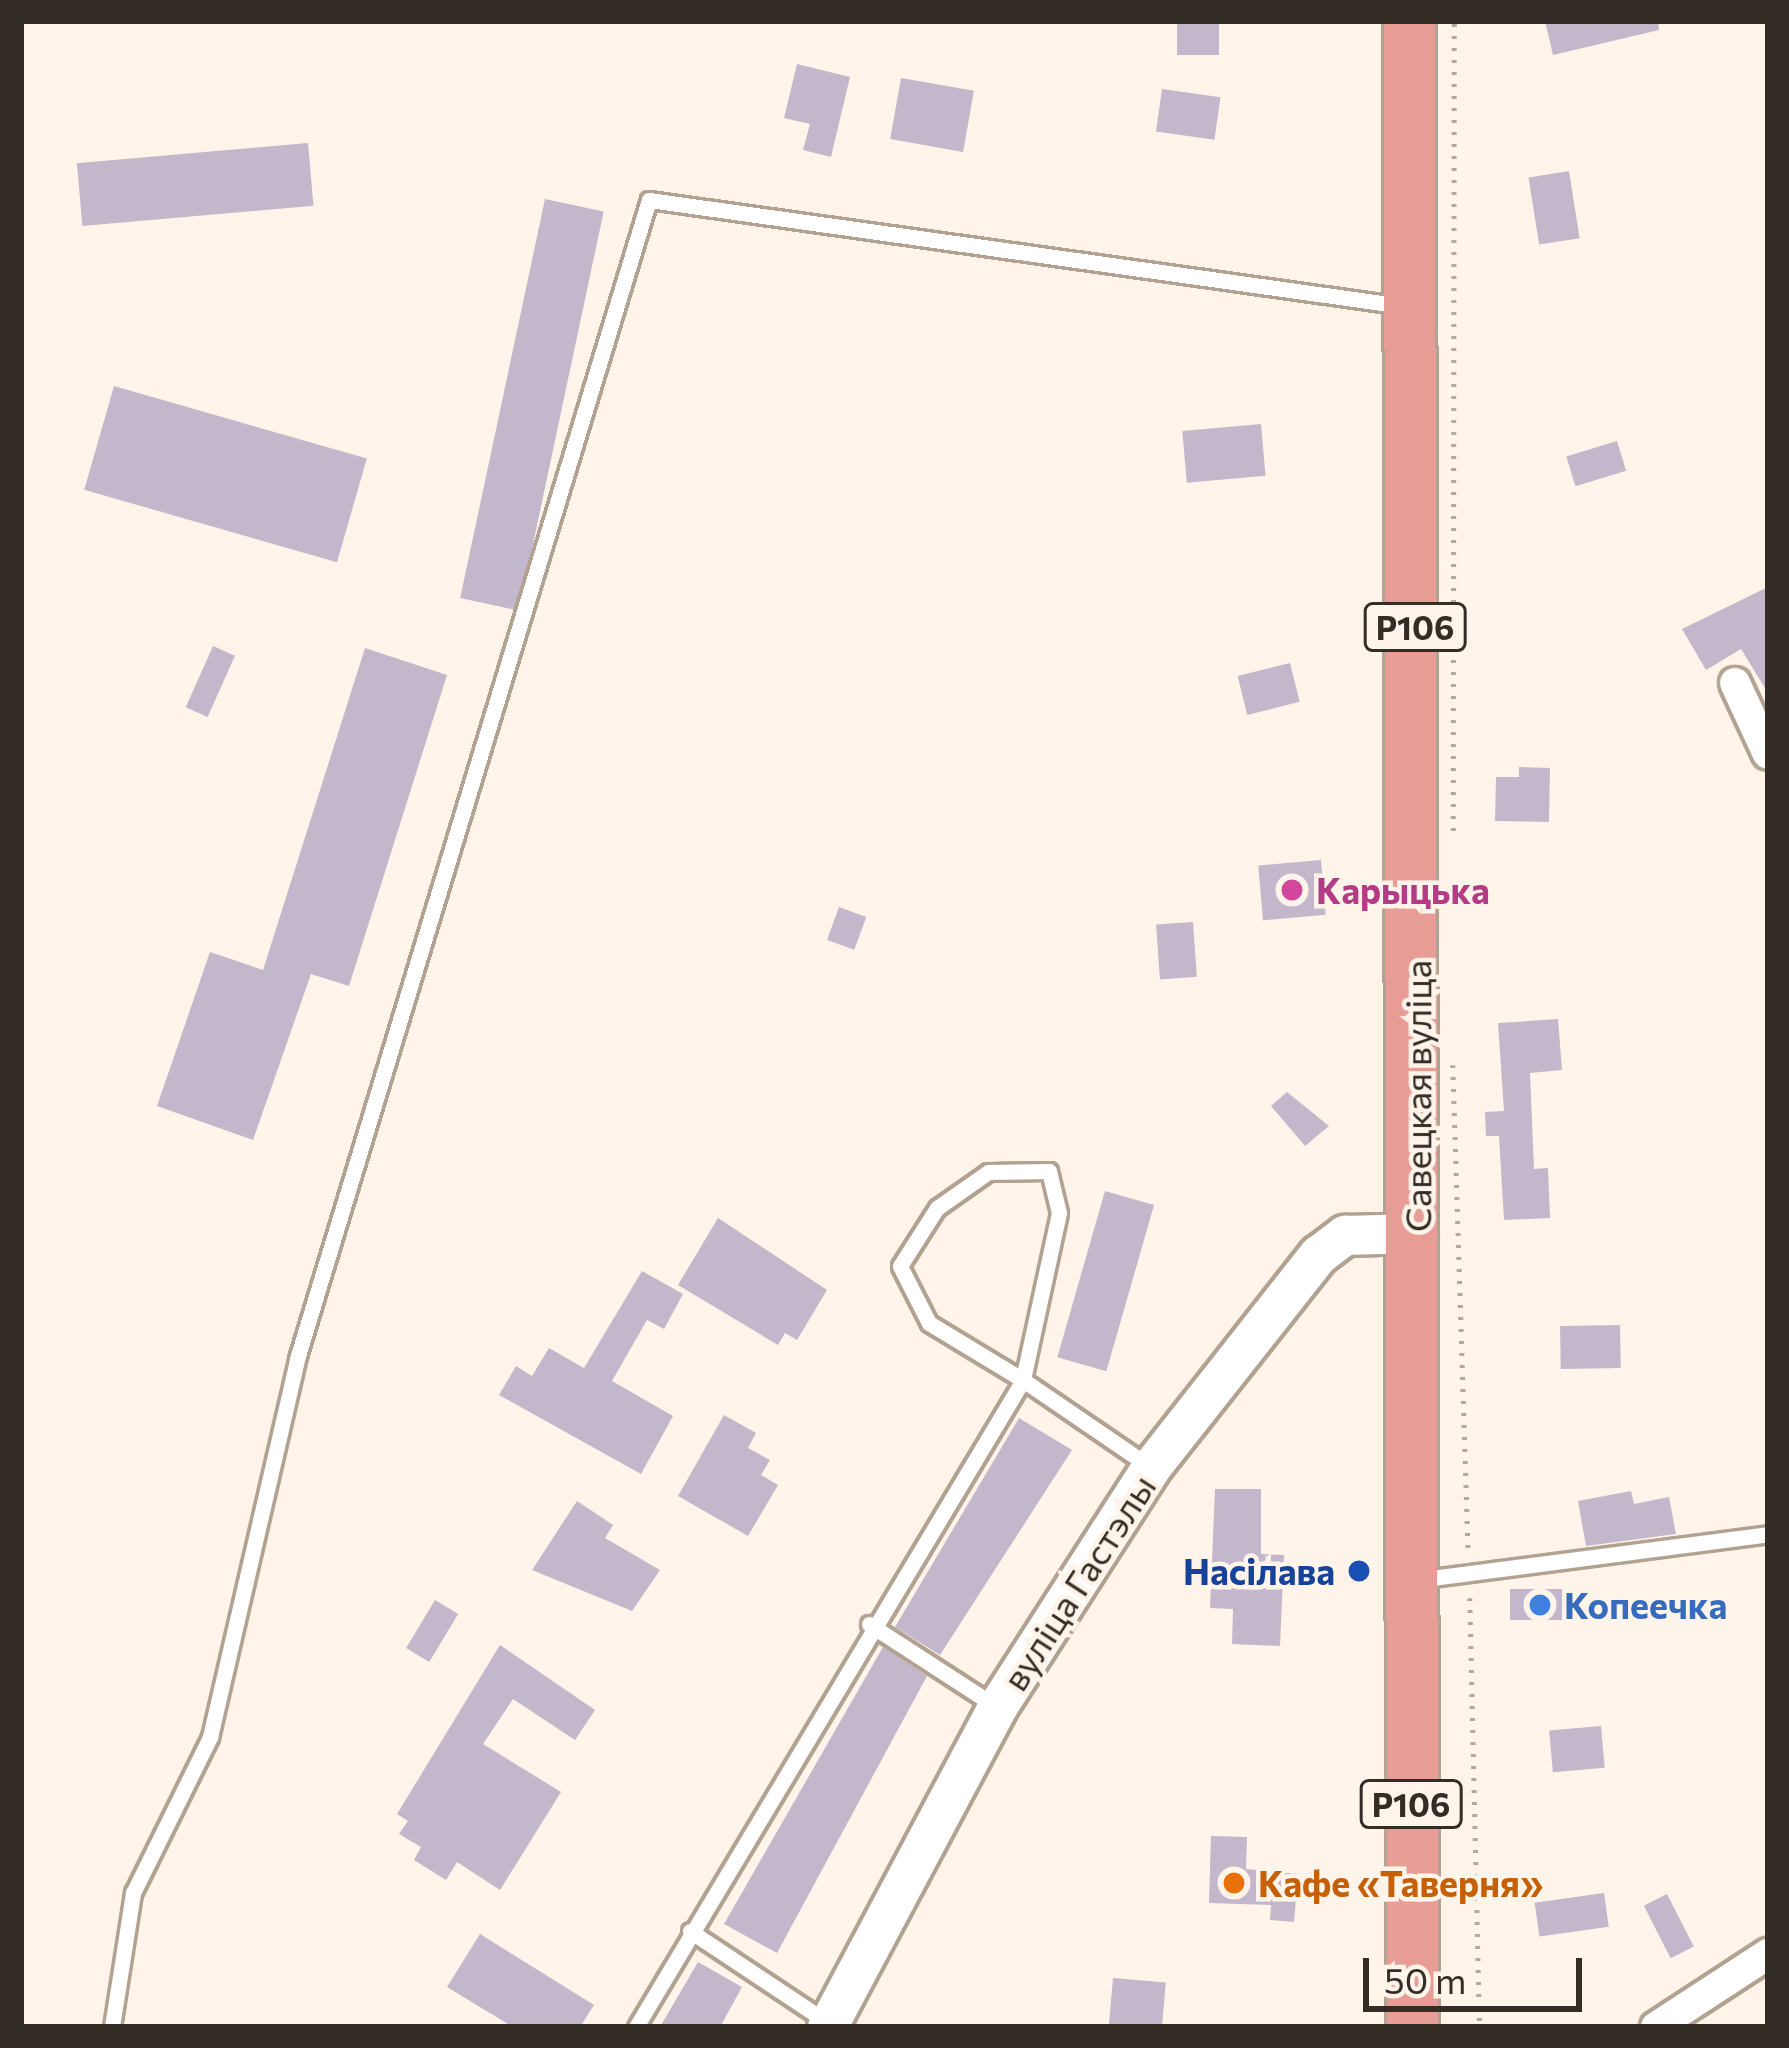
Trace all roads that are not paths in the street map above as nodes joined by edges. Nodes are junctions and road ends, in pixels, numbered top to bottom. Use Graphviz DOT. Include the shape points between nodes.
graph roads {
  1 [pos="1409,21"];
  2 [pos="1412,307"];
  3 [pos="1735,683"];
  4 [pos="1768,754"];
  5 [pos="1417,1233"];
  6 [pos="1024,1380"];
  7 [pos="1151,1467"];
  8 [pos="1768,1534"];
  9 [pos="1413,1580"];
  10 [pos="869,1624"];
  11 [pos="997,1707"];
  12 [pos="690,1930"];
  13 [pos="1768,1954"];
  14 [pos="828,2025"];
  15 [pos="112,2027"];
  16 [pos="636,2027"];
  17 [pos="1412,2027"];
  18 [pos="1656,2027"];
  1 -- 2 [label="main road, Савецкая вуліца / Р106"];
  2 -- 5 [label="main road, Савецкая вуліца / Р106"];
  2 -- 15 [label="lane" via="649,200 297,1359 210,1738 133,1893"];
  3 -- 4 [label="street"];
  5 -- 7 [label="street, вуліца Гастэлы" via="1345,1235 1318,1255"];
  5 -- 9 [label="main road, Савецкая вуліца / Р106"];
  6 -- 6 [label="lane" via="1059,1213 1049,1171 988,1172 937,1208 900,1266 929,1323"];
  6 -- 7 [label="lane"];
  6 -- 10 [label="lane"];
  7 -- 11 [label="street, вуліца Гастэлы"];
  8 -- 9 [label="lane"];
  9 -- 17 [label="main road, Савецкая вуліца / Р106"];
  10 -- 11 [label="lane"];
  10 -- 12 [label="lane"];
  11 -- 14 [label="street, вуліца Гастэлы"];
  12 -- 14 [label="lane"];
  12 -- 16 [label="lane"];
  13 -- 18 [label="street"];
}
